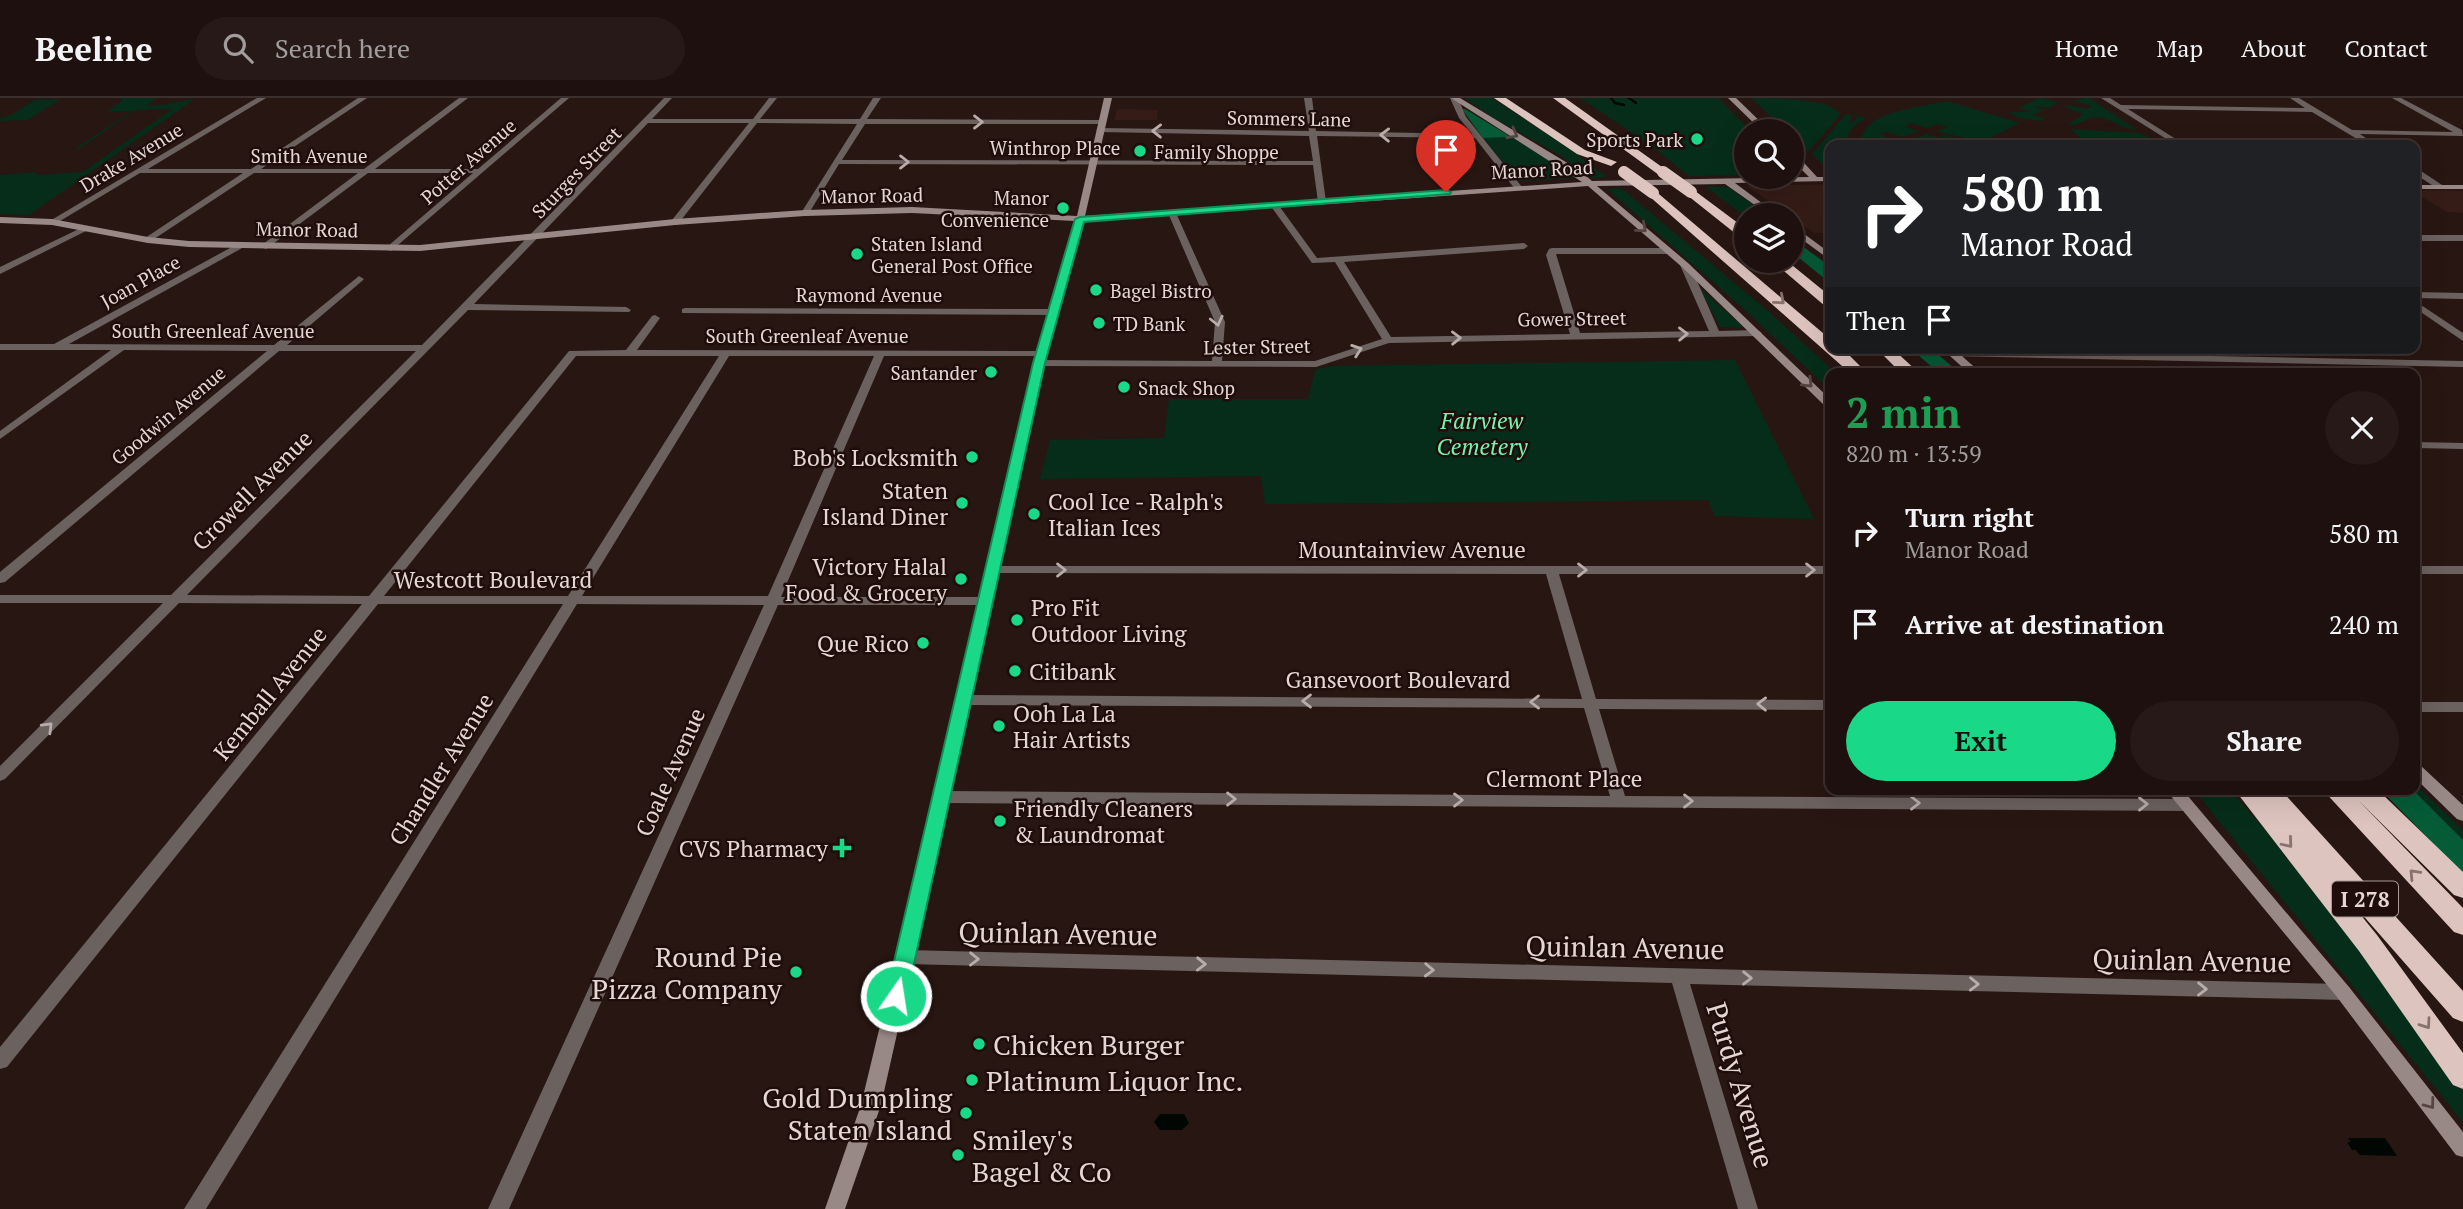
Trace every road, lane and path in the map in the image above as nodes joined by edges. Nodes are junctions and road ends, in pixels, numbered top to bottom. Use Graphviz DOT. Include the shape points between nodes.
graph roads {
  1 [pos="262,98"];
  2 [pos="363,98"];
  3 [pos="464,98"];
  4 [pos="565,98"];
  5 [pos="667,98"];
  6 [pos="773,98"];
  7 [pos="877,98"];
  8 [pos="1108,98"];
  9 [pos="1308,98"];
  10 [pos="1455,98"];
  11 [pos="1499,98"];
  12 [pos="1559,98"];
  13 [pos="1572,98"];
  14 [pos="1732,98"];
  15 [pos="2105,98"];
  16 [pos="2294,98"];
  17 [pos="2396,98"];
  18 [pos="2119,107"];
  19 [pos="1541,110"];
  20 [pos="2315,110"];
  21 [pos="1754,119"];
  22 [pos="646,121"];
  23 [pos="755,121"];
  24 [pos="860,122"];
  25 [pos="1101,126"];
  26 [pos="2351,132"];
  27 [pos="1313,134"];
  28 [pos="1611,134"];
  29 [pos="2462,134"];
  30 [pos="1478,136"];
  31 [pos="2173,140"];
  32 [pos="2364,140"];
  33 [pos="835,162"];
  34 [pos="1093,162"];
  35 [pos="1317,163"];
  36 [pos="1611,163"];
  37 [pos="1804,168"];
  38 [pos="138,171"];
  39 [pos="253,171"];
  40 [pos="367,171"];
  41 [pos="481,171"];
  42 [pos="2420,174"];
  43 [pos="1825,178"];
  44 [pos="1815,179"];
  45 [pos="1727,181"];
  46 [pos="1590,183"];
  47 [pos="1518,187"];
  48 [pos="2420,187"];
  49 [pos="2441,187"];
  50 [pos="2463,187"];
  51 [pos="1322,202"];
  52 [pos="1757,203"];
  53 [pos="1274,205"];
  54 [pos="805,213"];
  55 [pos="1172,213"];
  56 [pos="1080,219"];
  57 [pos="0,220"];
  58 [pos="52,222"];
  59 [pos="675,222"];
  60 [pos="1734,226"];
  61 [pos="86,229"];
  62 [pos="536,236"];
  63 [pos="1804,237"];
  64 [pos="2420,238"];
  65 [pos="2463,239"];
  66 [pos="148,240"];
  67 [pos="241,245"];
  68 [pos="266,246"];
  69 [pos="1524,246"];
  70 [pos="391,248"];
  71 [pos="1668,251"];
  72 [pos="1825,253"];
  73 [pos="1338,259"];
  74 [pos="1685,265"];
  75 [pos="0,271"];
  76 [pos="1794,273"];
  77 [pos="359,279"];
  78 [pos="2420,295"];
  79 [pos="2463,296"];
  80 [pos="1825,299"];
  81 [pos="466,306"];
  82 [pos="2420,308"];
  83 [pos="626,310"];
  84 [pos="685,311"];
  85 [pos="1053,312"];
  86 [pos="655,318"];
  87 [pos="1715,333"];
  88 [pos="1757,333"];
  89 [pos="1575,335"];
  90 [pos="2463,338"];
  91 [pos="1388,340"];
  92 [pos="1825,341"];
  93 [pos="0,347"];
  94 [pos="55,347"];
  95 [pos="122,347"];
  96 [pos="275,347"];
  97 [pos="425,348"];
  98 [pos="630,352"];
  99 [pos="573,353"];
  100 [pos="726,353"];
  101 [pos="880,353"];
  102 [pos="1839,354"];
  103 [pos="1890,354"];
  104 [pos="1953,354"];
  105 [pos="2068,354"];
  106 [pos="1040,358"];
  107 [pos="1217,364"];
  108 [pos="2463,364"];
  109 [pos="1854,368"];
  110 [pos="1905,368"];
  111 [pos="1970,368"];
  112 [pos="1825,400"];
  113 [pos="0,436"];
  114 [pos="2420,445"];
  115 [pos="2463,446"];
  116 [pos="993,570"];
  117 [pos="1551,570"];
  118 [pos="1825,570"];
  119 [pos="2420,570"];
  120 [pos="2463,570"];
  121 [pos="0,579"];
  122 [pos="0,599"];
  123 [pos="175,600"];
  124 [pos="375,600"];
  125 [pos="572,600"];
  126 [pos="773,600"];
  127 [pos="985,601"];
  128 [pos="965,700"];
  129 [pos="1588,702"];
  130 [pos="1825,705"];
  131 [pos="2420,707"];
  132 [pos="2463,707"];
  133 [pos="2420,773"];
  134 [pos="0,775"];
  135 [pos="2178,795"];
  136 [pos="2251,795"];
  137 [pos="2271,795"];
  138 [pos="2340,795"];
  139 [pos="2368,795"];
  140 [pos="942,797"];
  141 [pos="1619,801"];
  142 [pos="2455,801"];
  143 [pos="2185,805"];
  144 [pos="2463,816"];
  145 [pos="2463,888"];
  146 [pos="2463,925"];
  147 [pos="906,957"];
  148 [pos="1679,977"];
  149 [pos="2343,992"];
  150 [pos="2463,1010"];
  151 [pos="0,1060"];
  152 [pos="2463,1076"];
  153 [pos="2463,1148"];
  154 [pos="194,1209"];
  155 [pos="498,1209"];
  156 [pos="835,1209"];
  157 [pos="1748,1209"];
  1 -- 38 [label="street, Drake Avenue"];
  2 -- 39 [label="street"];
  3 -- 40 [label="street"];
  4 -- 41 [label="street, Potter Avenue"];
  5 -- 22 [label="street, Sturges Street"];
  6 -- 23 [label="street"];
  7 -- 24 [label="street"];
  8 -- 25 [label="street"];
  9 -- 27 [label="street"];
  10 -- 30 [label="street" via="1463,118"];
  10 -- 46 [label="street, one-way" via="1562,161"];
  11 -- 36 [label="highway" via="1581,152"];
  12 -- 28 [label="highway"];
  13 -- 28 [label="highway"];
  14 -- 21 [label="street"];
  15 -- 18 [label="street"];
  16 -- 20 [label="street"];
  17 -- 29 [label="street"];
  18 -- 20 [label="street"];
  18 -- 31 [label="street"];
  19 -- 36 [label="highway"];
  20 -- 26 [label="street"];
  22 -- 23 [label="street, Sommers Lane"];
  22 -- 62 [label="street, Sturges Street"];
  23 -- 24 [label="street, Sommers Lane"];
  23 -- 59 [label="street"];
  24 -- 25 [label="street, Sommers Lane, one-way"];
  24 -- 33 [label="street"];
  27 -- 25 [label="street, Sommers Lane, one-way"];
  25 -- 34 [label="street"];
  26 -- 29 [label="street"];
  26 -- 32 [label="street"];
  30 -- 27 [label="street, Sommers Lane, one-way"];
  27 -- 35 [label="street"];
  28 -- 60 [label="highway, bridge"];
  30 -- 47 [label="street"];
  33 -- 34 [label="street, Winthrop Place, one-way"];
  33 -- 54 [label="street"];
  34 -- 35 [label="street, Winthrop Place"];
  34 -- 56 [label="street"];
  35 -- 51 [label="street"];
  36 -- 92 [label="highway, one-way, bridge" via="1718,247"];
  37 -- 44 [label="street"];
  38 -- 39 [label="street, Smith Avenue"];
  38 -- 58 [label="street, Drake Avenue"];
  39 -- 40 [label="street, Smith Avenue"];
  39 -- 66 [label="street"];
  40 -- 41 [label="street, Smith Avenue"];
  40 -- 68 [label="street"];
  41 -- 70 [label="street, Potter Avenue"];
  42 -- 49 [label="street"];
  43 -- 44 [label="street, Manor Road"];
  44 -- 45 [label="street, Manor Road"];
  45 -- 46 [label="street, Manor Road"];
  45 -- 52 [label="street"];
  46 -- 47 [label="street, Manor Road"];
  46 -- 71 [label="street, one-way"];
  47 -- 51 [label="street, Manor Road"];
  48 -- 49 [label="street"];
  49 -- 50 [label="street"];
  51 -- 53 [label="street, Manor Road"];
  53 -- 55 [label="street, Manor Road"];
  53 -- 73 [label="street" via="1315,261"];
  54 -- 56 [label="street, Manor Road" via="912,210"];
  54 -- 59 [label="street, Manor Road"];
  55 -- 56 [label="street, Manor Road"];
  55 -- 107 [label="street, one-way" via="1220,322"];
  56 -- 85 [label="street"];
  57 -- 58 [label="street, Manor Road"];
  58 -- 61 [label="street, Manor Road"];
  59 -- 62 [label="street, Manor Road"];
  61 -- 66 [label="street, Manor Road"];
  61 -- 75 [label="street"];
  62 -- 70 [label="street, Manor Road"];
  62 -- 81 [label="street, Crowell Avenue"];
  63 -- 72 [label="street"];
  64 -- 65 [label="street"];
  66 -- 67 [label="street, Manor Road"];
  67 -- 68 [label="street, Manor Road"];
  67 -- 94 [label="street, Joan Place"];
  68 -- 70 [label="street, Manor Road"];
  69 -- 73 [label="street"];
  71 -- 74 [label="street"];
  71 -- 89 [label="street" via="1552,251"];
  73 -- 91 [label="street"];
  74 -- 87 [label="street"];
  74 -- 88 [label="street"];
  76 -- 80 [label="highway"];
  77 -- 96 [label="street, Goodwin Avenue"];
  78 -- 79 [label="street"];
  81 -- 83 [label="street"];
  81 -- 97 [label="street, Crowell Avenue"];
  82 -- 90 [label="street"];
  84 -- 85 [label="street, Raymond Avenue"];
  85 -- 106 [label="street"];
  86 -- 98 [label="street"];
  87 -- 88 [label="street, Gower Street"];
  89 -- 87 [label="street, Gower Street, one-way"];
  88 -- 112 [label="street, one-way"];
  91 -- 89 [label="street, Gower Street, one-way"];
  107 -- 91 [label="street, Lester Street, one-way" via="1315,365"];
  93 -- 94 [label="street, South Greenleaf Avenue"];
  94 -- 95 [label="street, South Greenleaf Avenue"];
  95 -- 96 [label="street, South Greenleaf Avenue"];
  95 -- 113 [label="street"];
  96 -- 97 [label="street, South Greenleaf Avenue"];
  96 -- 121 [label="street, Goodwin Avenue"];
  97 -- 123 [label="street, Crowell Avenue"];
  98 -- 99 [label="street, South Greenleaf Avenue"];
  98 -- 100 [label="street, South Greenleaf Avenue"];
  99 -- 124 [label="street, Kemball Avenue"];
  100 -- 101 [label="street, South Greenleaf Avenue"];
  100 -- 125 [label="street, Chandler Avenue"];
  101 -- 106 [label="street, South Greenleaf Avenue"];
  101 -- 126 [label="street, Coale Avenue"];
  102 -- 109 [label="highway"];
  103 -- 110 [label="highway"];
  104 -- 111 [label="street"];
  105 -- 108 [label="street"];
  106 -- 107 [label="street, Lester Street"];
  106 -- 116 [label="street"];
  114 -- 115 [label="street"];
  116 -- 117 [label="street, Mountainview Avenue, one-way"];
  116 -- 127 [label="street"];
  117 -- 118 [label="street, Mountainview Avenue, one-way"];
  117 -- 129 [label="street"];
  119 -- 120 [label="street"];
  122 -- 123 [label="street, Westcott Boulevard"];
  123 -- 124 [label="street, Westcott Boulevard"];
  134 -- 123 [label="street, Crowell Avenue, one-way"];
  124 -- 125 [label="street, Westcott Boulevard"];
  124 -- 151 [label="street, Kemball Avenue"];
  125 -- 126 [label="street, Westcott Boulevard"];
  125 -- 154 [label="street, Chandler Avenue"];
  126 -- 127 [label="street, Westcott Boulevard"];
  126 -- 155 [label="street, Coale Avenue"];
  127 -- 128 [label="street"];
  129 -- 128 [label="street, Gansevoort Boulevard, one-way"];
  128 -- 140 [label="street"];
  130 -- 129 [label="street, Gansevoort Boulevard, one-way"];
  129 -- 141 [label="street"];
  131 -- 132 [label="street"];
  133 -- 142 [label="street"];
  135 -- 143 [label="street"];
  136 -- 152 [label="highway, one-way" via="2368,943"];
  137 -- 150 [label="highway, I 278"];
  146 -- 138 [label="highway, I 278, one-way"];
  139 -- 145 [label="highway"];
  140 -- 141 [label="street, Clermont Place, one-way"];
  140 -- 147 [label="street"];
  141 -- 143 [label="street, Clermont Place, one-way"];
  142 -- 144 [label="street"];
  143 -- 149 [label="street"];
  147 -- 148 [label="street, Quinlan Avenue, one-way"];
  147 -- 156 [label="street" via="871,1105"];
  148 -- 149 [label="street, Quinlan Avenue, one-way"];
  148 -- 157 [label="street, Purdy Avenue"];
  149 -- 153 [label="street, one-way"];
}
